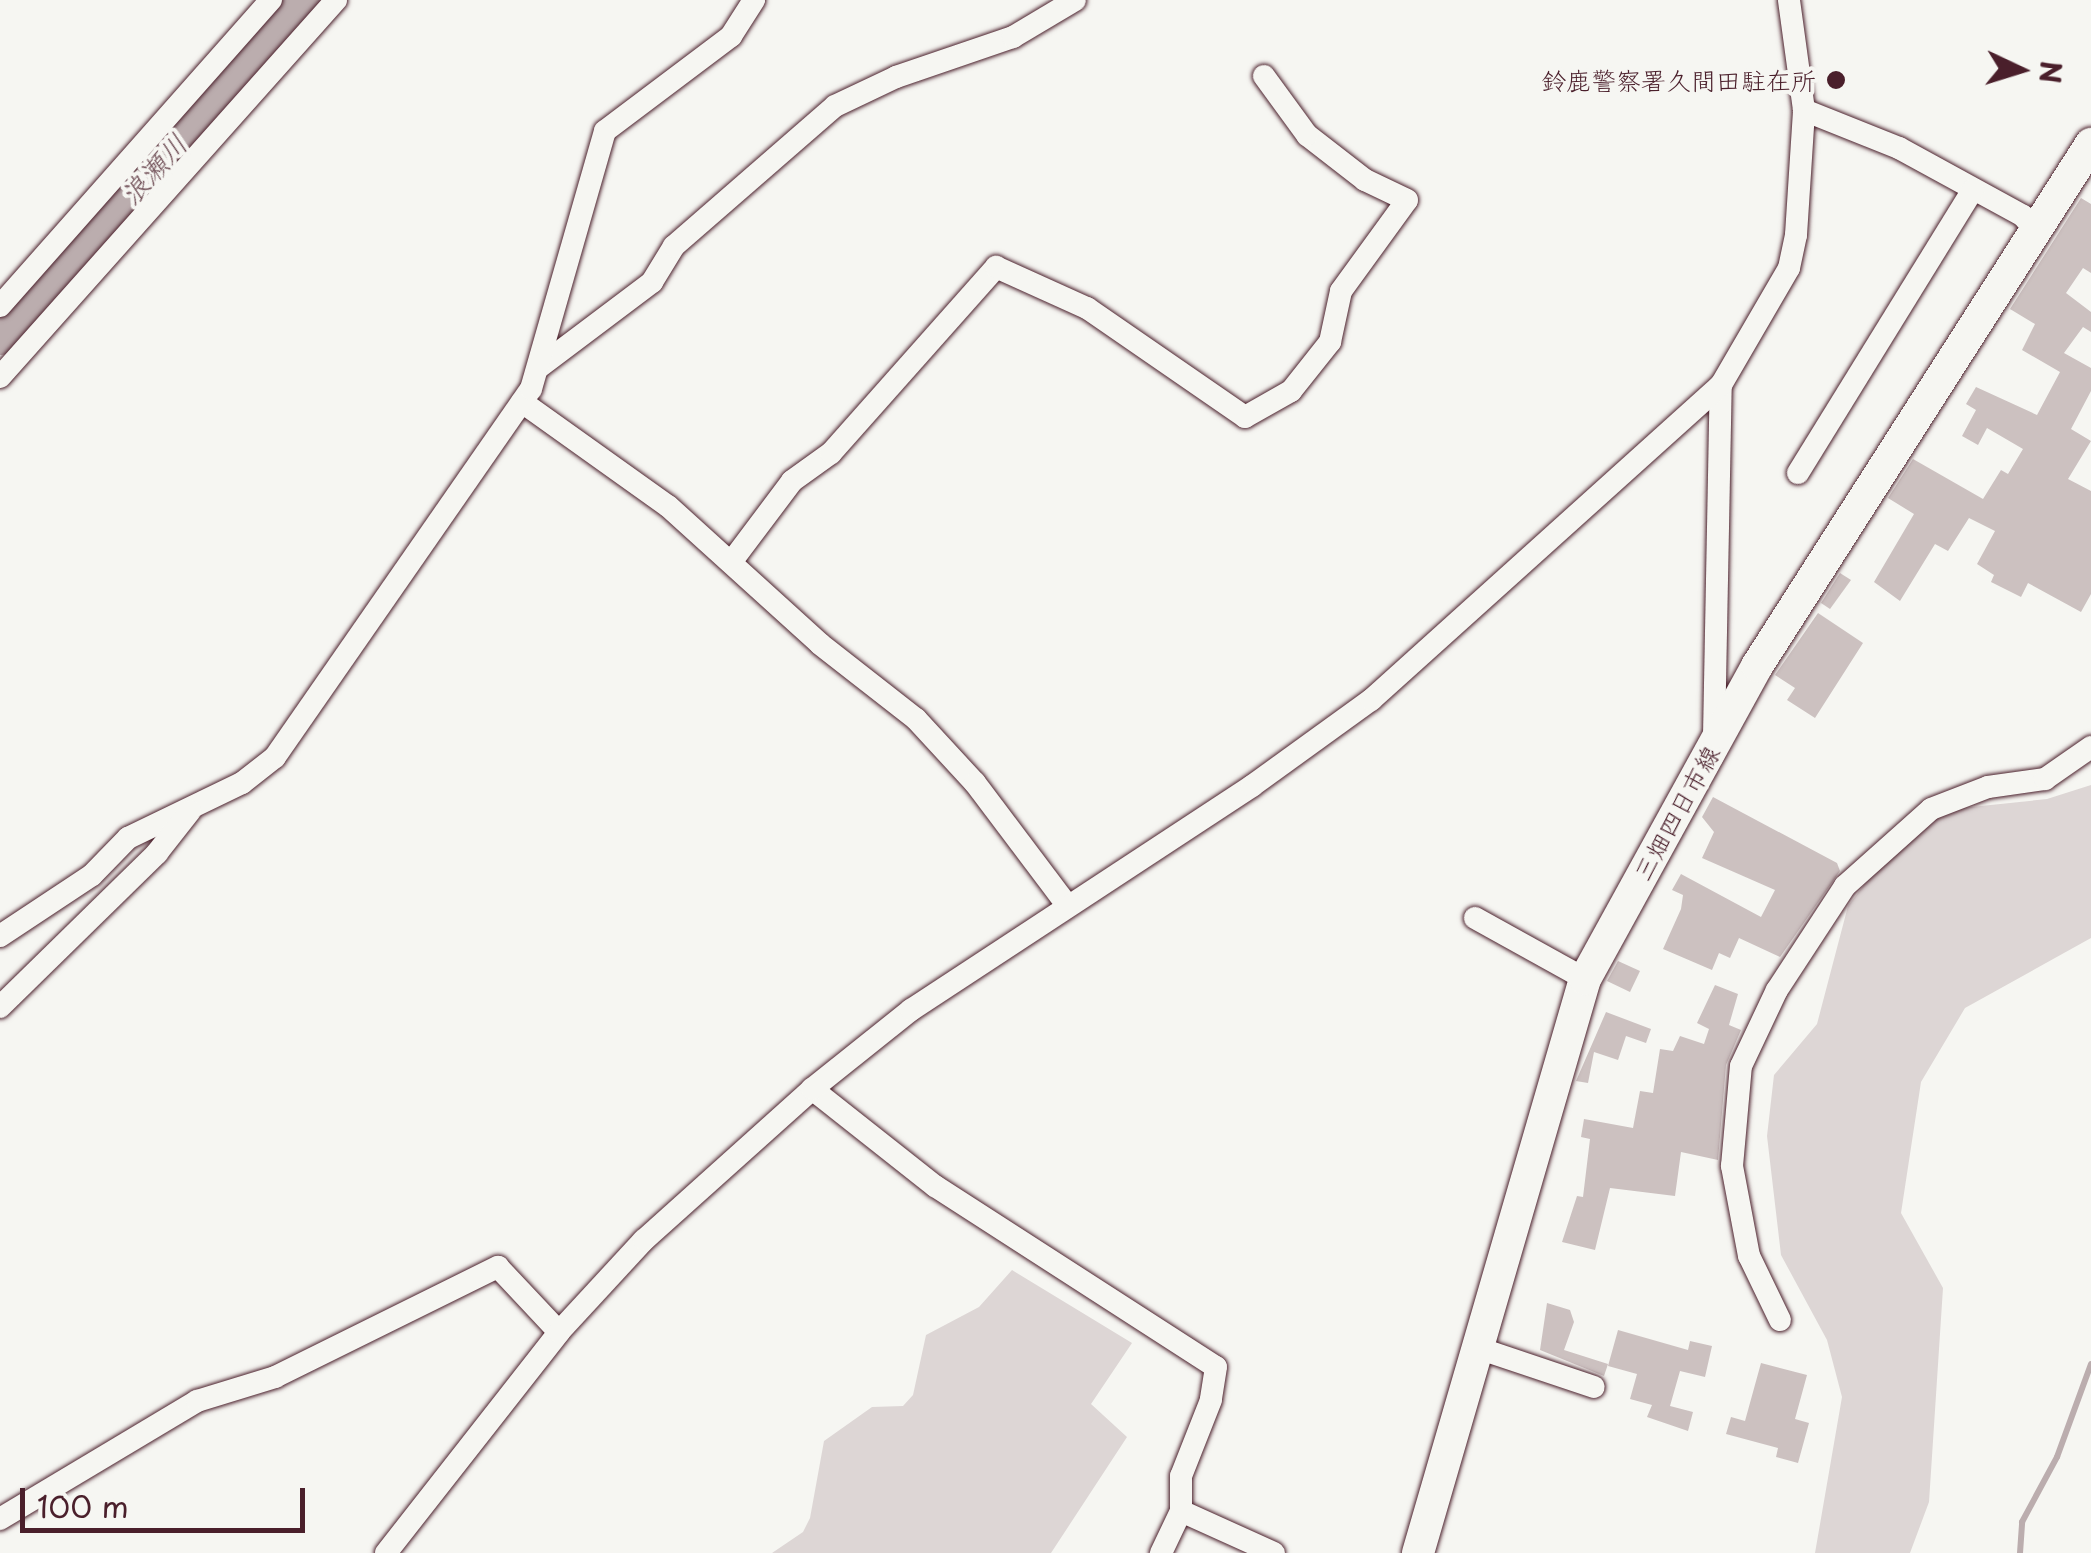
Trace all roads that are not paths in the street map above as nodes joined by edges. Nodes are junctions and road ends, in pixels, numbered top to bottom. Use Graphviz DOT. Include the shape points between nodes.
graph roads {
  1 [pos="271,0"];
  2 [pos="336,0"];
  3 [pos="754,0"];
  4 [pos="1075,0"];
  5 [pos="1789,0"];
  6 [pos="1264,76"];
  7 [pos="1804,110"];
  8 [pos="2091,144"];
  9 [pos="1972,190"];
  10 [pos="2035,230"];
  11 [pos="0,306"];
  12 [pos="538,368"];
  13 [pos="0,377"];
  14 [pos="1721,385"];
  15 [pos="522,402"];
  16 [pos="1798,473"];
  17 [pos="732,561"];
  18 [pos="1714,742"];
  19 [pos="2091,747"];
  20 [pos="192,808"];
  21 [pos="1067,904"];
  22 [pos="1475,918"];
  23 [pos="0,936"];
  24 [pos="1585,979"];
  25 [pos="0,1007"];
  26 [pos="812,1088"];
  27 [pos="1780,1320"];
  28 [pos="559,1332"];
  29 [pos="1478,1348"];
  30 [pos="1594,1388"];
  31 [pos="1181,1511"];
  32 [pos="0,1519"];
  33 [pos="386,1553"];
  34 [pos="1161,1553"];
  35 [pos="1274,1553"];
  36 [pos="1418,1553"];
  1 -- 11 [label="street"];
  2 -- 13 [label="street"];
  3 -- 12 [label="street" via="731,36 605,131 596,146"];
  4 -- 12 [label="street" via="1013,36 835,106 674,246 652,282"];
  5 -- 7 [label="street"];
  6 -- 17 [label="street" via="1307,136 1407,200 1341,291 1330,342 1292,391 1245,417 1087,308 996,267 831,454 792,481"];
  7 -- 9 [label="street" via="1899,148"];
  7 -- 14 [label="street" via="1789,268"];
  8 -- 10 [label="main road, 三畑四日市線"];
  9 -- 10 [label="street" via="2023,216"];
  9 -- 16 [label="street"];
  10 -- 18 [label="main road, 三畑四日市線"];
  12 -- 15 [label="street"];
  14 -- 18 [label="street"];
  14 -- 21 [label="street" via="1370,700 1252,786"];
  15 -- 17 [label="street" via="668,506"];
  15 -- 20 [label="street" via="275,757 259,773"];
  17 -- 21 [label="street" via="945,750"];
  18 -- 24 [label="main road, 三畑四日市線"];
  19 -- 27 [label="street" via="2045,780 1988,787 1931,810 1845,886 1778,990 1741,1066 1732,1166 1749,1256"];
  20 -- 23 [label="street" via="128,838 92,874"];
  20 -- 25 [label="street" via="157,853"];
  21 -- 26 [label="street" via="911,1010"];
  22 -- 24 [label="street"];
  24 -- 29 [label="main road, 三畑四日市線"];
  26 -- 28 [label="street" via="644,1240"];
  26 -- 31 [label="street" via="993,1226 1216,1367 1211,1400 1182,1476"];
  28 -- 32 [label="street" via="498,1267 275,1377 196,1401"];
  28 -- 33 [label="street"];
  29 -- 30 [label="street"];
  29 -- 36 [label="main road, 三畑四日市線"];
  31 -- 34 [label="street"];
  31 -- 35 [label="street"];
}
